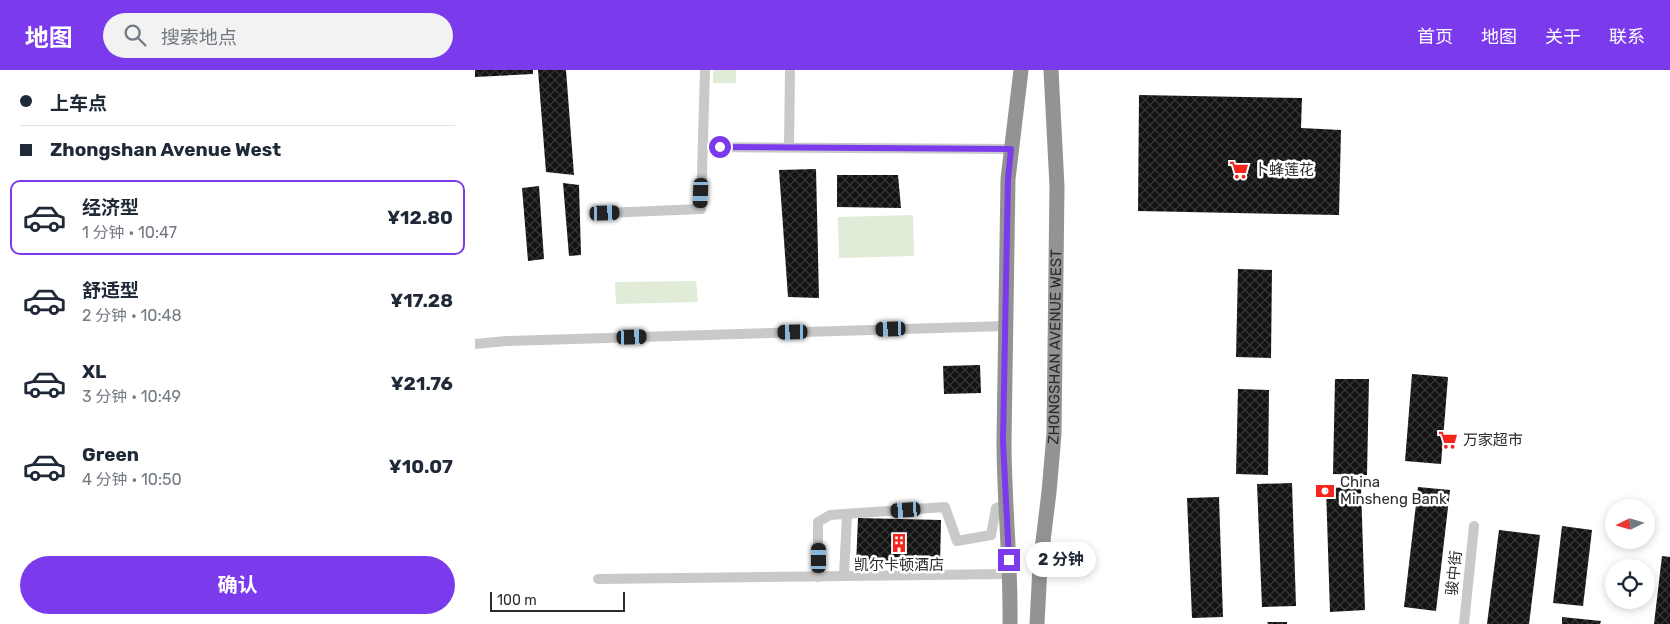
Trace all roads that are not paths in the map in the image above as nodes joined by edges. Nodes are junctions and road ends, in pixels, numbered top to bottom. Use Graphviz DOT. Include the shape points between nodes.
graph roads {
  1 [pos="705,70"];
  2 [pos="790,70"];
  3 [pos="1016,70"];
  4 [pos="1021,70"];
  5 [pos="1051,73"];
  6 [pos="1018,94"];
  7 [pos="703,147"];
  8 [pos="789,148"];
  9 [pos="1011,149"];
  10 [pos="605,213"];
  11 [pos="1006,326"];
  12 [pos="475,344"];
  13 [pos="1006,505"];
  14 [pos="847,514"];
  15 [pos="1474,526"];
  16 [pos="1010,574"];
  17 [pos="844,576"];
  18 [pos="819,577"];
  19 [pos="598,579"];
  20 [pos="1010,624"];
  21 [pos="1037,624"];
  22 [pos="1464,624"];
  1 -- 7 [label="street"];
  2 -- 8 [label="street"];
  3 -- 6 [label="highway"];
  4 -- 6 [label="highway"];
  5 -- 21 [label="highway, ZHONGSHAN AVENUE WEST" via="1057,186 1054,434"];
  6 -- 9 [label="highway"];
  7 -- 8 [label="street"];
  7 -- 10 [label="street" via="701,209"];
  8 -- 9 [label="street"];
  9 -- 11 [label="highway"];
  11 -- 12 [label="street"];
  11 -- 13 [label="highway" via="1003,441"];
  13 -- 14 [label="street" via="995,508 991,535 957,541 945,507"];
  13 -- 16 [label="highway"];
  14 -- 17 [label="street"];
  14 -- 18 [label="street" via="830,515 818,522"];
  15 -- 22 [label="street, 骏中街"];
  16 -- 17 [label="street"];
  16 -- 20 [label="highway"];
  17 -- 18 [label="street"];
  18 -- 19 [label="street"];
}
